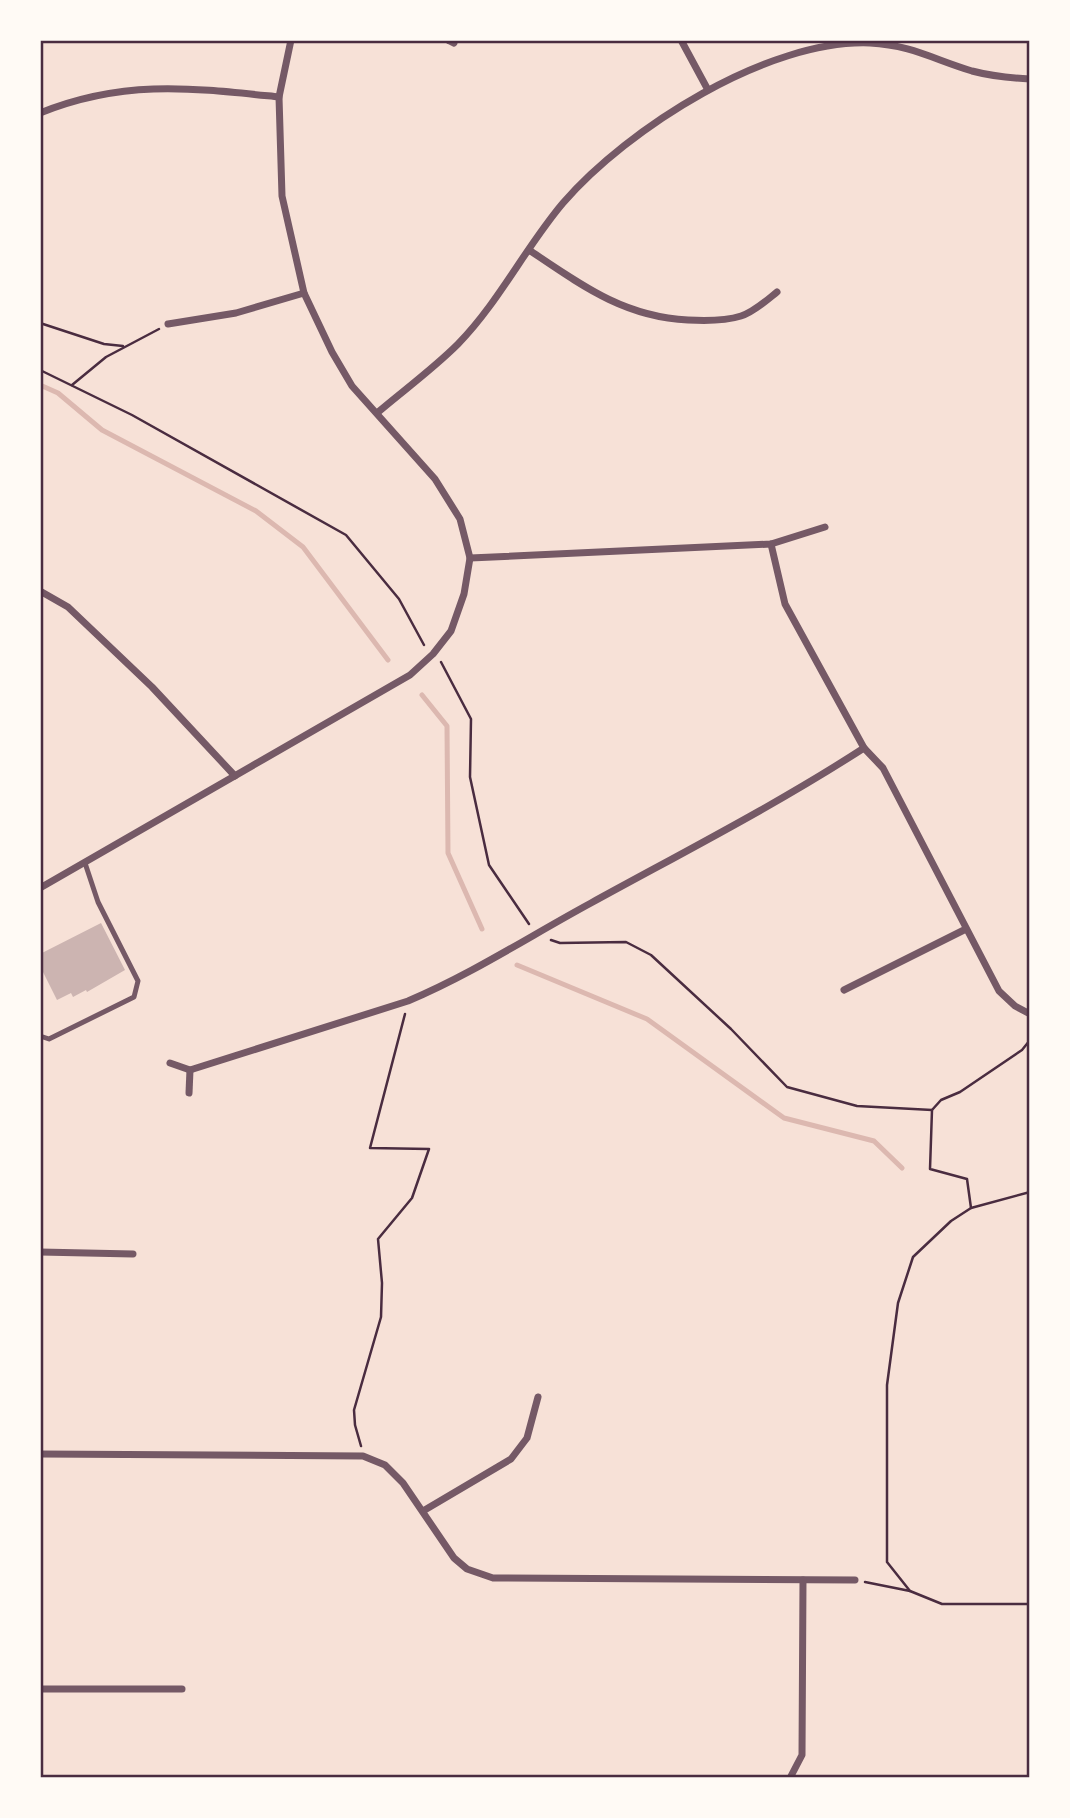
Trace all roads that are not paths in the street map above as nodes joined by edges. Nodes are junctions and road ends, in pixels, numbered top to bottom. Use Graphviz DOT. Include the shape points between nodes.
graph roads {
  1 [pos="291,40"];
  2 [pos="681,40"];
  3 [pos="870,42"];
  4 [pos="1030,79"];
  5 [pos="708,90"];
  6 [pos="279,97"];
  7 [pos="40,113"];
  8 [pos="529,250"];
  9 [pos="777,292"];
  10 [pos="304,293"];
  11 [pos="168,324"];
  12 [pos="377,413"];
  13 [pos="825,527"];
  14 [pos="771,544"];
  15 [pos="470,558"];
  16 [pos="40,591"];
  17 [pos="864,748"];
  18 [pos="235,776"];
  19 [pos="85,863"];
  20 [pos="40,888"];
  21 [pos="966,929"];
  22 [pos="844,990"];
  23 [pos="1030,1014"];
  24 [pos="40,1036"];
  25 [pos="170,1063"];
  26 [pos="190,1070"];
  27 [pos="189,1093"];
  28 [pos="40,1252"];
  29 [pos="133,1254"];
  30 [pos="538,1397"];
  31 [pos="40,1454"];
  32 [pos="424,1511"];
  33 [pos="803,1580"];
  34 [pos="855,1580"];
  35 [pos="40,1689"];
  36 [pos="182,1689"];
  37 [pos="790,1778"];
  1 -- 6 [label="street"];
  2 -- 5 [label="street"];
  3 -- 4 [label="street" via="906,47 971,71"];
  3 -- 5 [label="street" via="834,44 782,58"];
  5 -- 8 [label="street" via="648,126 596,168 561,205"];
  6 -- 7 [label="street" via="157,87 108,92"];
  6 -- 10 [label="street" via="282,196"];
  8 -- 9 [label="street" via="623,308 665,319 706,321 743,316"];
  8 -- 12 [label="street" via="458,344"];
  10 -- 11 [label="street" via="236,313"];
  10 -- 12 [label="street" via="352,386"];
  12 -- 15 [label="street" via="435,479 460,519"];
  13 -- 14 [label="street"];
  14 -- 15 [label="street"];
  14 -- 17 [label="street" via="785,604"];
  15 -- 18 [label="street" via="451,631 433,654 410,675"];
  16 -- 18 [label="street" via="68,607 152,687"];
  17 -- 21 [label="street" via="883,768"];
  17 -- 26 [label="street" via="808,784 471,972 408,1001"];
  18 -- 19 [label="street"];
  19 -- 20 [label="street"];
  19 -- 24 [label="lane" via="98,902 138,981 134,997 49,1039"];
  21 -- 22 [label="street"];
  21 -- 23 [label="street" via="999,991"];
  25 -- 26 [label="street"];
  26 -- 27 [label="street"];
  28 -- 29 [label="street"];
  30 -- 32 [label="street" via="527,1438 511,1460"];
  31 -- 32 [label="street" via="363,1456 385,1465"];
  32 -- 33 [label="street" via="454,1558 467,1569 494,1578"];
  33 -- 34 [label="street"];
  33 -- 37 [label="street" via="802,1755"];
  35 -- 36 [label="street"];
}
